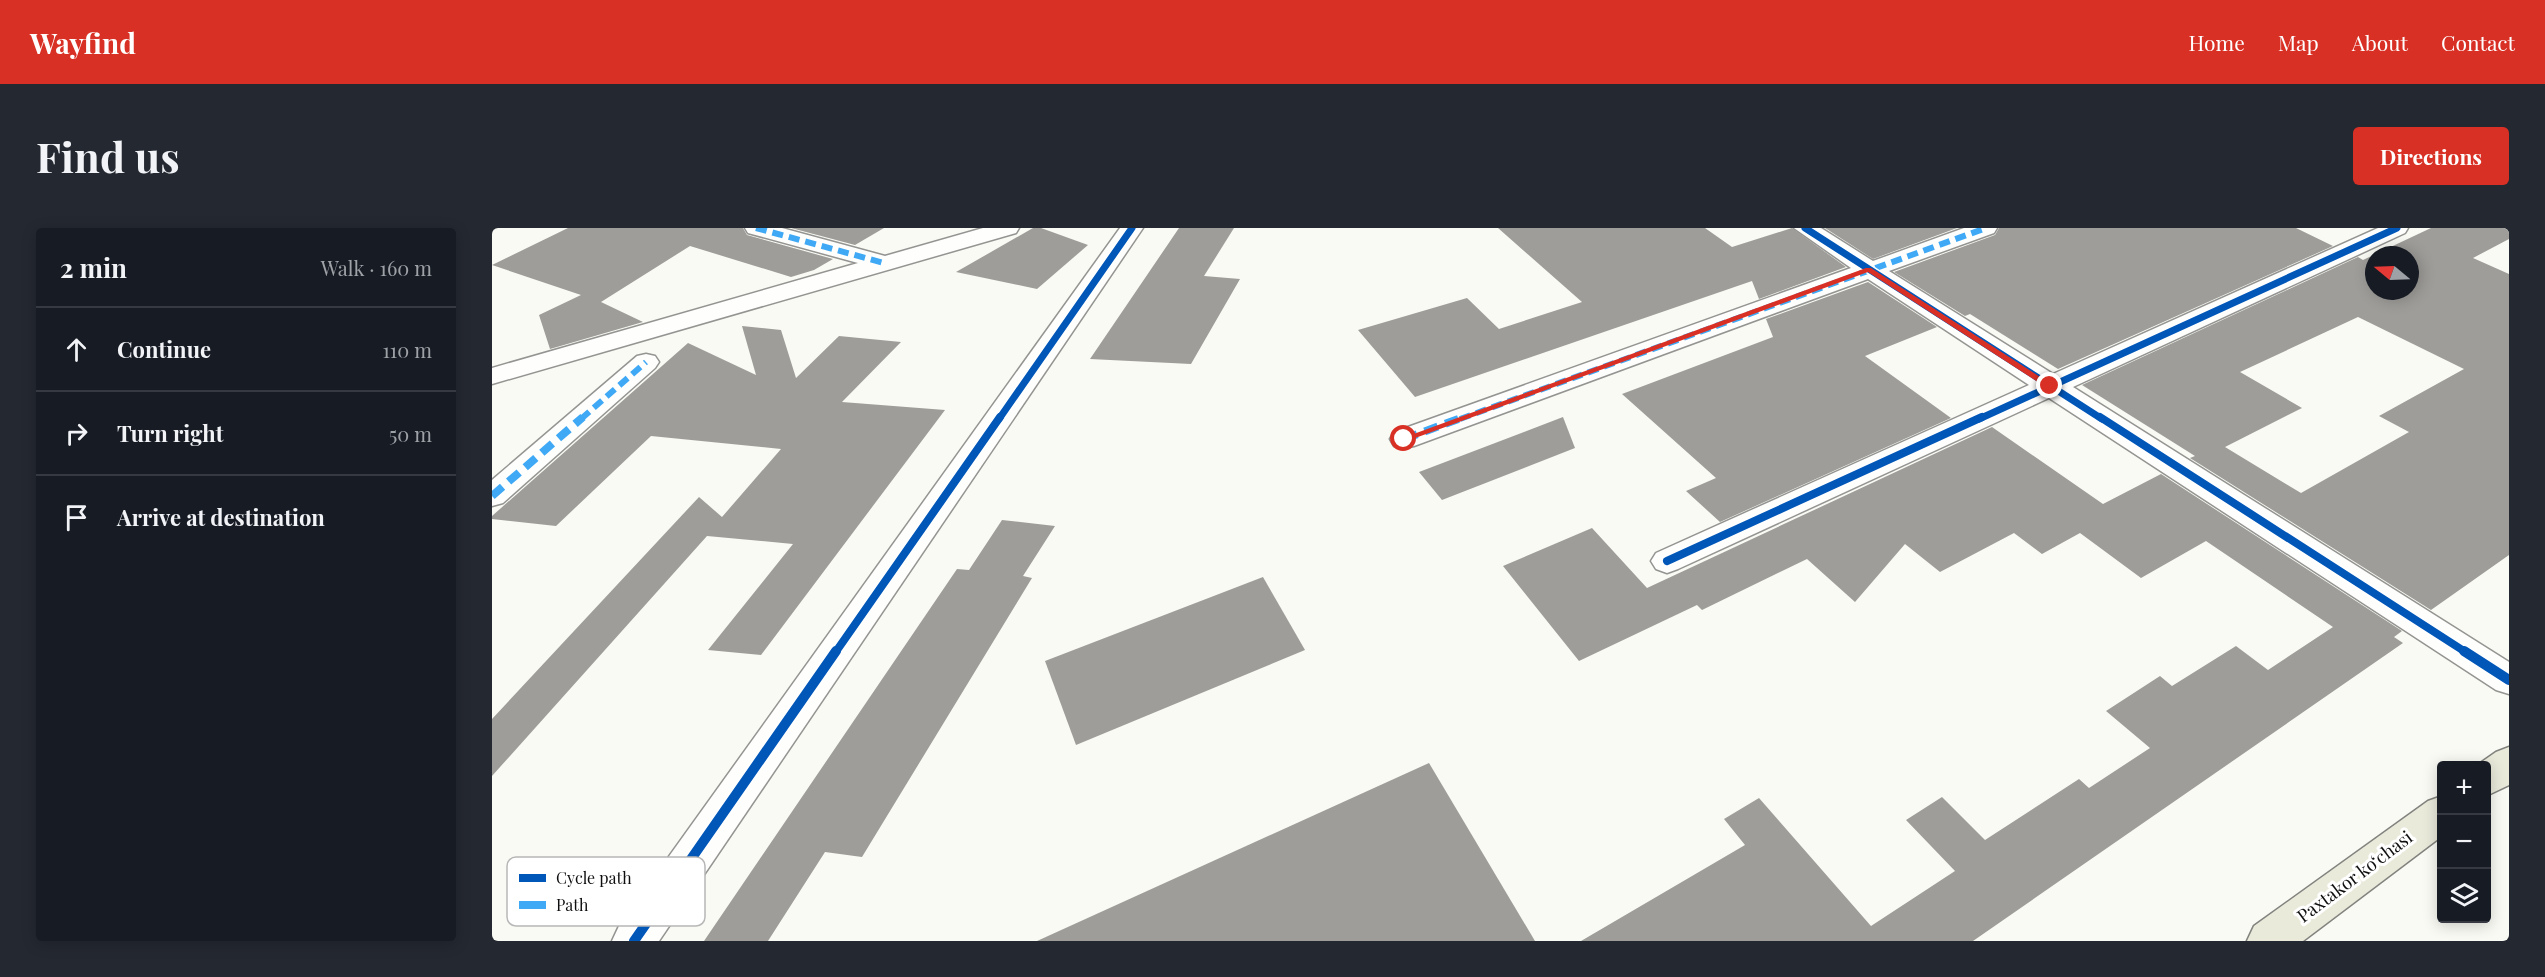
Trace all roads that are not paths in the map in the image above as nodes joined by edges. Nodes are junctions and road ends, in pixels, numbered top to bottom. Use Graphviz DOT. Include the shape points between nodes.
graph roads {
  1 [pos="756,228"];
  2 [pos="1008,228"];
  3 [pos="1132,228"];
  4 [pos="1805,228"];
  5 [pos="1986,228"];
  6 [pos="2397,228"];
  7 [pos="884,263"];
  8 [pos="1869,270"];
  9 [pos="646,362"];
  10 [pos="492,376"];
  11 [pos="2050,386"];
  12 [pos="1404,439"];
  13 [pos="492,496"];
  14 [pos="1667,561"];
  15 [pos="2509,680"];
  16 [pos="2509,763"];
  17 [pos="2491,777"];
  18 [pos="2439,815"];
  19 [pos="693,857"];
  20 [pos="644,926"];
  21 [pos="634,941"];
  22 [pos="2269,941"];
  1 -- 7 [label="street"];
  2 -- 7 [label="street"];
  3 -- 19 [label="street"];
  4 -- 8 [label="street"];
  5 -- 8 [label="street"];
  6 -- 11 [label="street"];
  7 -- 10 [label="street"];
  8 -- 11 [label="street"];
  8 -- 12 [label="street"];
  9 -- 13 [label="street"];
  11 -- 14 [label="street"];
  11 -- 15 [label="street"];
  16 -- 17 [label="main road"];
  18 -- 22 [label="main road, Paxtakor koʻchasi"];
  20 -- 21 [label="street"];
}
